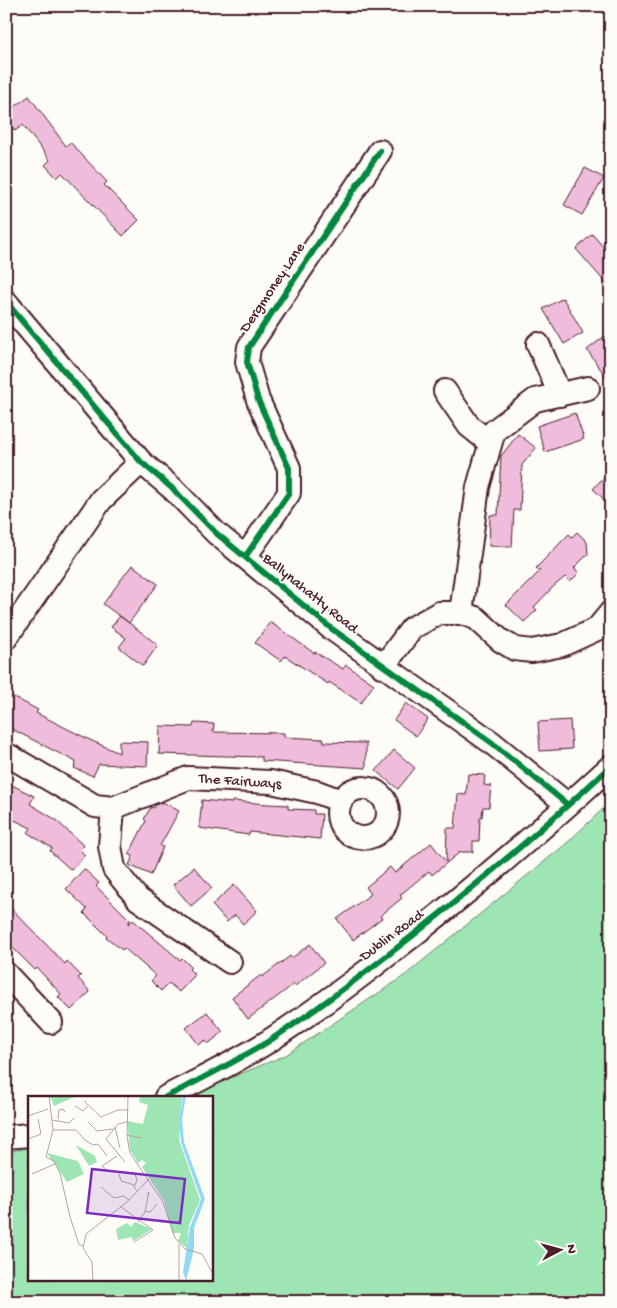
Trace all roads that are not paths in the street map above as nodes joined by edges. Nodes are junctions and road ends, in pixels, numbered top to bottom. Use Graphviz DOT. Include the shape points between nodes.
graph roads {
  1 [pos="380,151"];
  2 [pos="6,302"];
  3 [pos="538,344"];
  4 [pos="588,388"];
  5 [pos="445,391"];
  6 [pos="560,395"];
  7 [pos="490,443"];
  8 [pos="141,462"];
  9 [pos="245,557"];
  10 [pos="611,612"];
  11 [pos="461,613"];
  12 [pos="6,638"];
  13 [pos="383,667"];
  14 [pos="6,754"];
  15 [pos="611,766"];
  16 [pos="341,801"];
  17 [pos="568,805"];
  18 [pos="113,808"];
  19 [pos="230,962"];
  20 [pos="6,974"];
  21 [pos="51,1022"];
  22 [pos="168,1096"];
  23 [pos="28,1135"];
  24 [pos="6,1137"];
  1 -- 9 [label="street, Dergmoney Lane" via="249,346 247,362 258,400 289,468 289,493"];
  2 -- 8 [label="street, Ballynahatty Road"];
  3 -- 6 [label="street"];
  4 -- 6 [label="street"];
  5 -- 7 [label="street" via="469,426"];
  6 -- 7 [label="street" via="535,400 494,431"];
  7 -- 11 [label="street" via="478,487"];
  8 -- 9 [label="street, Ballynahatty Road"];
  8 -- 12 [label="street" via="101,500"];
  9 -- 13 [label="street, Ballynahatty Road"];
  10 -- 11 [label="street" via="598,629 562,645 532,651 507,645 476,618"];
  11 -- 13 [label="street" via="439,613 412,628"];
  13 -- 17 [label="street, Ballynahatty Road" via="491,742"];
  14 -- 18 [label="street" via="95,806"];
  15 -- 17 [label="street, Dublin Road"];
  16 -- 18 [label="street, The Fairways" via="272,782 188,778"];
  17 -- 22 [label="street, Dublin Road" via="442,914 316,1009 269,1041"];
  18 -- 19 [label="street" via="110,846 114,870 138,899"];
  20 -- 21 [label="street"];
  23 -- 24 [label="street"];
}
